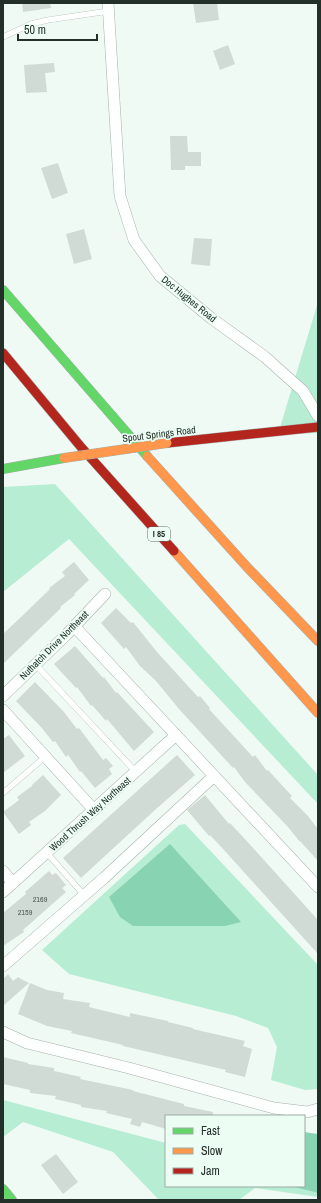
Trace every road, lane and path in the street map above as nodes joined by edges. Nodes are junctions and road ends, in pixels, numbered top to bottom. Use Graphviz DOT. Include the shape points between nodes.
graph roads {
  1 [pos="109,7"];
  2 [pos="3,37"];
  3 [pos="3,290"];
  4 [pos="3,353"];
  5 [pos="318,416"];
  6 [pos="318,427"];
  7 [pos="3,469"];
  8 [pos="105,594"];
  9 [pos="74,626"];
  10 [pos="318,641"];
  11 [pos="35,664"];
  12 [pos="3,696"];
  13 [pos="3,710"];
  14 [pos="318,713"];
  15 [pos="176,735"];
  16 [pos="45,757"];
  17 [pos="136,772"];
  18 [pos="214,776"];
  19 [pos="3,793"];
  20 [pos="94,810"];
  21 [pos="47,853"];
  22 [pos="3,871"];
  23 [pos="13,883"];
  24 [pos="318,887"];
  25 [pos="3,892"];
  26 [pos="84,895"];
  27 [pos="3,966"];
  28 [pos="3,1032"];
  29 [pos="318,1109"];
  30 [pos="3,1189"];
  31 [pos="12,1200"];
  1 -- 2 [label="lane" via="37,23"];
  1 -- 5 [label="street, Doc Hughes Road" via="120,196 134,240 160,276 211,318 265,357 303,391"];
  3 -- 10 [label="main road" via="133,441"];
  4 -- 14 [label="main road, I 85" via="81,447"];
  6 -- 7 [label="main road, Spout Springs Road, bridge" via="167,443"];
  8 -- 9 [label="street, Nuthatch Drive Northeast"];
  9 -- 11 [label="street, Nuthatch Drive Northeast"];
  9 -- 15 [label="street"];
  11 -- 12 [label="street, Nuthatch Drive Northeast"];
  11 -- 17 [label="lane"];
  13 -- 16 [label="street"];
  15 -- 17 [label="street, Wood Thrush Way Northeast"];
  15 -- 18 [label="street"];
  16 -- 19 [label="lane"];
  16 -- 20 [label="street"];
  17 -- 20 [label="street, Wood Thrush Way Northeast"];
  18 -- 24 [label="street"];
  18 -- 26 [label="street"];
  20 -- 21 [label="street, Wood Thrush Way Northeast"];
  21 -- 23 [label="street, Wood Thrush Way Northeast"];
  21 -- 26 [label="lane"];
  22 -- 23 [label="street"];
  23 -- 25 [label="street, Wood Thrush Way Northeast"];
  26 -- 27 [label="street"];
  28 -- 29 [label="street" via="27,1043 274,1108 307,1112"];
  30 -- 31 [label="main road"];
}
